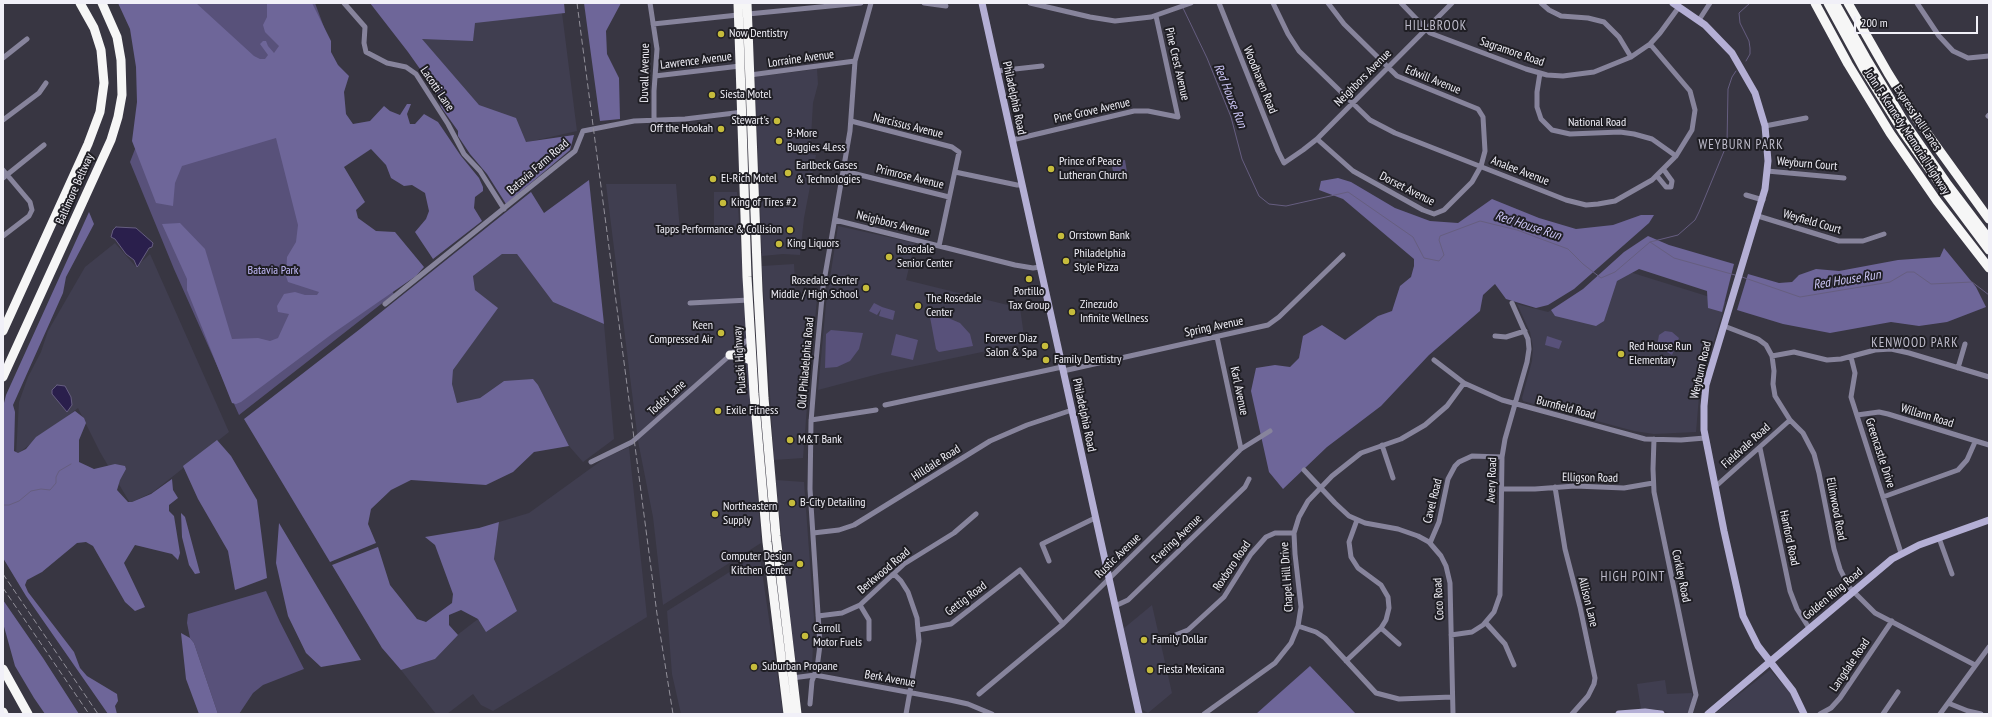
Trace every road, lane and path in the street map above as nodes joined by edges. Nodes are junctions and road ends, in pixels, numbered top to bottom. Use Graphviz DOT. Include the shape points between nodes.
graph roads {
  1 [pos="80,3"];
  2 [pos="102,3"];
  3 [pos="344,3"];
  4 [pos="650,3"];
  5 [pos="738,3"];
  6 [pos="747,3"];
  7 [pos="862,3"];
  8 [pos="871,3"];
  9 [pos="924,3"];
  10 [pos="982,3"];
  11 [pos="1030,3"];
  12 [pos="1219,3"];
  13 [pos="1273,3"];
  14 [pos="1328,3"];
  15 [pos="1401,3"];
  16 [pos="1452,3"];
  17 [pos="1541,3"];
  18 [pos="1710,3"];
  19 [pos="1815,3"];
  20 [pos="1828,3"];
  21 [pos="1835,3"];
  22 [pos="1848,3"];
  23 [pos="1917,3"];
  24 [pos="1188,4"];
  25 [pos="1676,5"];
  26 [pos="946,6"];
  27 [pos="743,14"];
  28 [pos="1156,16"];
  29 [pos="1699,20"];
  30 [pos="653,24"];
  31 [pos="1426,29"];
  32 [pos="28,39"];
  33 [pos="1650,44"];
  34 [pos="1989,56"];
  35 [pos="1632,57"];
  36 [pos="3,58"];
  37 [pos="855,62"];
  38 [pos="740,66"];
  39 [pos="1042,66"];
  40 [pos="1387,68"];
  41 [pos="997,71"];
  42 [pos="1540,73"];
  43 [pos="750,75"];
  44 [pos="655,76"];
  45 [pos="46,83"];
  46 [pos="1351,104"];
  47 [pos="751,110"];
  48 [pos="741,112"];
  49 [pos="1178,117"];
  50 [pos="1806,118"];
  51 [pos="3,120"];
  52 [pos="654,120"];
  53 [pos="851,121"];
  54 [pos="1765,126"];
  55 [pos="1317,139"];
  56 [pos="1012,140"];
  57 [pos="44,145"];
  58 [pos="1676,156"];
  59 [pos="1284,163"];
  60 [pos="1481,166"];
  61 [pos="3,170"];
  62 [pos="844,170"];
  63 [pos="1664,170"];
  64 [pos="1767,171"];
  65 [pos="955,172"];
  66 [pos="1657,176"];
  67 [pos="5,177"];
  68 [pos="1844,178"];
  69 [pos="1022,185"];
  70 [pos="1746,195"];
  71 [pos="949,197"];
  72 [pos="1763,200"];
  73 [pos="504,209"];
  74 [pos="1758,216"];
  75 [pos="835,220"];
  76 [pos="1989,220"];
  77 [pos="1884,234"];
  78 [pos="3,236"];
  79 [pos="1989,239"];
  80 [pos="939,246"];
  81 [pos="1989,250"];
  82 [pos="1344,255"];
  83 [pos="1040,267"];
  84 [pos="1989,268"];
  85 [pos="748,300"];
  86 [pos="690,303"];
  87 [pos="1512,303"];
  88 [pos="385,304"];
  89 [pos="1724,326"];
  90 [pos="3,331"];
  91 [pos="1525,331"];
  92 [pos="1495,336"];
  93 [pos="1217,337"];
  94 [pos="751,340"];
  95 [pos="1965,344"];
  96 [pos="730,356"];
  97 [pos="1772,356"];
  98 [pos="1851,357"];
  99 [pos="1434,360"];
  100 [pos="752,361"];
  101 [pos="1958,368"];
  102 [pos="1063,369"];
  103 [pos="3,377"];
  104 [pos="1989,377"];
  105 [pos="1464,383"];
  106 [pos="1515,404"];
  107 [pos="885,405"];
  108 [pos="876,410"];
  109 [pos="1072,410"];
  110 [pos="1857,415"];
  111 [pos="811,420"];
  112 [pos="1790,420"];
  113 [pos="1270,431"];
  114 [pos="1705,438"];
  115 [pos="1654,439"];
  116 [pos="1975,442"];
  117 [pos="1382,445"];
  118 [pos="1989,445"];
  119 [pos="1760,448"];
  120 [pos="1241,449"];
  121 [pos="1502,457"];
  122 [pos="591,462"];
  123 [pos="1304,470"];
  124 [pos="1393,478"];
  125 [pos="1249,479"];
  126 [pos="1653,483"];
  127 [pos="1320,487"];
  128 [pos="1715,487"];
  129 [pos="1555,488"];
  130 [pos="1502,489"];
  131 [pos="1883,497"];
  132 [pos="976,514"];
  133 [pos="1095,518"];
  134 [pos="1357,520"];
  135 [pos="1989,520"];
  136 [pos="813,533"];
  137 [pos="1294,533"];
  138 [pos="1939,538"];
  139 [pos="1430,543"];
  140 [pos="1901,553"];
  141 [pos="1049,561"];
  142 [pos="894,574"];
  143 [pos="1952,574"];
  144 [pos="1109,580"];
  145 [pos="1853,592"];
  146 [pos="860,605"];
  147 [pos="1115,606"];
  148 [pos="818,616"];
  149 [pos="1892,621"];
  150 [pos="1486,623"];
  151 [pos="1063,624"];
  152 [pos="1298,626"];
  153 [pos="1381,628"];
  154 [pos="1809,628"];
  155 [pos="918,630"];
  156 [pos="1451,635"];
  157 [pos="1172,636"];
  158 [pos="869,640"];
  159 [pos="1399,644"];
  160 [pos="1989,646"];
  161 [pos="1346,661"];
  162 [pos="1770,662"];
  163 [pos="1514,665"];
  164 [pos="1975,665"];
  165 [pos="3,669"];
  166 [pos="815,675"];
  167 [pos="783,678"];
  168 [pos="793,678"];
  169 [pos="1898,692"];
  170 [pos="910,693"];
  171 [pos="979,694"];
  172 [pos="1452,697"];
  173 [pos="1948,703"];
  174 [pos="810,704"];
  175 [pos="1140,713"];
  176 [pos="28,714"];
  177 [pos="788,714"];
  178 [pos="797,714"];
  179 [pos="906,714"];
  180 [pos="992,714"];
  181 [pos="1204,714"];
  182 [pos="1453,714"];
  183 [pos="1572,714"];
  184 [pos="1619,714"];
  185 [pos="1660,714"];
  186 [pos="1690,714"];
  187 [pos="1708,714"];
  188 [pos="1804,714"];
  189 [pos="1820,714"];
  190 [pos="1884,714"];
  191 [pos="1940,714"];
  192 [pos="1981,714"];
  1 -- 90 [label="highway, Baltimore Beltway" via="94,28 101,50 104,83 100,112"];
  2 -- 103 [label="highway, Baltimore Beltway" via="116,37 121,60 123,85 118,117"];
  3 -- 73 [label="street, Lacotti Lane" via="365,27 366,52 378,60 406,67 416,74 464,154 480,171"];
  4 -- 30 [label="street, Duvall Avenue"];
  5 -- 27 [label="highway, Pulaski Highway"];
  6 -- 27 [label="highway, Pulaski Highway"];
  7 -- 27 [label="street"];
  8 -- 37 [label="street, Old Philadelphia Road"];
  9 -- 26 [label="street"];
  10 -- 41 [label="street, Philadelphia Road"];
  11 -- 28 [label="street" via="1107,20 1136,20"];
  12 -- 59 [label="street, Woodhaven Road"];
  13 -- 46 [label="street, Analee Avenue" via="1300,51"];
  14 -- 40 [label="street, Edwill Avenue" via="1340,20"];
  15 -- 31 [label="street, Sagramore Road"];
  16 -- 31 [label="street, Neighbors Avenue"];
  17 -- 35 [label="street" via="1561,16 1594,18 1604,22 1615,32"];
  18 -- 29 [label="street"];
  19 -- 84 [label="highway, John F. Kennedy Memorial Highway" via="1890,133 1937,201"];
  20 -- 81 [label="highway, Express Toll Lanes" via="1864,69 1905,135"];
  21 -- 79 [label="highway, Express Toll Lanes" via="1905,123"];
  22 -- 76 [label="highway, John F. Kennedy Memorial Highway" via="1916,118"];
  23 -- 34 [label="street" via="1952,51 1968,58"];
  24 -- 28 [label="street"];
  25 -- 29 [label="street, Weyburn Road"];
  25 -- 33 [label="street, Sagramore Road" via="1666,27"];
  27 -- 30 [label="street"];
  27 -- 38 [label="highway, Pulaski Highway"];
  27 -- 43 [label="highway, Pulaski Highway"];
  28 -- 49 [label="street, Pine Crest Avenue"];
  29 -- 54 [label="street, Weyburn Road" via="1728,47 1744,71 1758,100"];
  30 -- 44 [label="street, Duvall Avenue" via="656,49"];
  31 -- 40 [label="street, Neighbors Avenue"];
  31 -- 42 [label="street, Sagramore Road" via="1430,33"];
  32 -- 36 [label="street"];
  33 -- 35 [label="street, Sagramore Road"];
  33 -- 58 [label="street, Analee Avenue" via="1687,86 1693,100 1695,115 1692,130"];
  35 -- 42 [label="street, Sagramore Road" via="1609,68 1586,74 1563,76"];
  37 -- 43 [label="street, Lorraine Avenue"];
  37 -- 53 [label="street, Old Philadelphia Road"];
  38 -- 44 [label="street, Lawrence Avenue"];
  38 -- 48 [label="highway, Pulaski Highway"];
  39 -- 41 [label="street"];
  40 -- 46 [label="street, Neighbors Avenue"];
  40 -- 60 [label="street, Edwill Avenue" via="1408,82 1480,112 1484,121 1485,146"];
  41 -- 56 [label="street, Philadelphia Road"];
  42 -- 58 [label="street, National Road" via="1537,107 1541,120 1552,130 1570,134 1634,134 1657,142"];
  43 -- 47 [label="highway, Pulaski Highway"];
  44 -- 52 [label="street, Duvall Avenue"];
  45 -- 51 [label="street" via="39,92"];
  46 -- 55 [label="street, Neighbors Avenue"];
  46 -- 60 [label="street, Analee Avenue" via="1381,127"];
  47 -- 48 [label="street, Batavia Farm Road"];
  47 -- 168 [label="highway, Pulaski Highway" via="765,417"];
  48 -- 52 [label="street, Batavia Farm Road"];
  48 -- 85 [label="highway, Pulaski Highway"];
  49 -- 56 [label="street, Pine Grove Avenue" via="1138,111"];
  50 -- 54 [label="street"];
  52 -- 73 [label="street, Batavia Farm Road" via="634,121 583,131 575,152"];
  53 -- 62 [label="street, Old Philadelphia Road"];
  53 -- 65 [label="street, Narcissus Avenue" via="952,147 959,152"];
  54 -- 64 [label="street, Weyburn Road"];
  55 -- 59 [label="street, Neighbors Avenue"];
  55 -- 60 [label="street, Dorset Avenue" via="1353,171 1434,214 1444,210 1468,187"];
  56 -- 69 [label="street, Philadelphia Road"];
  57 -- 67 [label="street"];
  58 -- 63 [label="street, Analee Avenue"];
  60 -- 66 [label="street, Analee Avenue" via="1566,200 1586,204 1615,201"];
  61 -- 67 [label="street"];
  62 -- 71 [label="street, Primrose Avenue"];
  62 -- 75 [label="street, Old Philadelphia Road"];
  63 -- 66 [label="street, Analee Avenue"];
  63 -- 66 [label="street" via="1672,181 1671,187 1666,187"];
  64 -- 68 [label="street, Weyburn Court"];
  64 -- 72 [label="street, Weyburn Road"];
  65 -- 69 [label="street"];
  65 -- 71 [label="street"];
  67 -- 78 [label="street" via="30,202 32,212"];
  69 -- 83 [label="street, Philadelphia Road"];
  70 -- 72 [label="street"];
  71 -- 80 [label="street"];
  72 -- 74 [label="street, Weyburn Road"];
  73 -- 88 [label="street, Batavia Farm Road"];
  74 -- 77 [label="street, Weyfield Court" via="1839,241 1863,241"];
  74 -- 89 [label="street, Weyburn Road"];
  75 -- 80 [label="street, Neighbors Avenue"];
  75 -- 111 [label="street, Old Philadelphia Road" via="822,299"];
  80 -- 83 [label="street, Neighbors Avenue" via="1026,268"];
  82 -- 93 [label="street, Spring Avenue" via="1274,322"];
  83 -- 102 [label="street, Philadelphia Road"];
  85 -- 86 [label="street"];
  85 -- 94 [label="highway, Pulaski Highway"];
  87 -- 91 [label="street, Avery Road"];
  89 -- 97 [label="street" via="1758,338 1766,345"];
  89 -- 114 [label="street, Weyburn Road" via="1706,386"];
  91 -- 92 [label="street" via="1506,337"];
  91 -- 106 [label="street, Avery Road" via="1529,344 1528,357"];
  93 -- 102 [label="street, Spring Avenue"];
  93 -- 120 [label="street, Karl Avenue"];
  94 -- 96 [label="street, Todds Lane" via="746,341"];
  94 -- 100 [label="highway, Pulaski Highway"];
  95 -- 101 [label="street"];
  96 -- 100 [label="highway" via="741,355"];
  96 -- 122 [label="street, Todds Lane" via="632,442"];
  97 -- 98 [label="street" via="1794,352 1827,360"];
  97 -- 112 [label="street, Ellinwood Road" via="1773,390 1778,403"];
  98 -- 101 [label="street" via="1876,350 1892,349"];
  98 -- 110 [label="street, Greencastle Drive" via="1855,373 1851,397"];
  99 -- 105 [label="street, Burnfield Road"];
  100 -- 167 [label="highway, Pulaski Highway" via="763,507"];
  101 -- 104 [label="street"];
  102 -- 107 [label="street, Spring Avenue"];
  102 -- 109 [label="street, Philadelphia Road"];
  105 -- 106 [label="street, Burnfield Road"];
  105 -- 117 [label="street, Chapel Hill Drive" via="1447,406 1425,425 1401,439"];
  106 -- 115 [label="street, Burnfield Road"];
  106 -- 121 [label="street, Avery Road"];
  108 -- 111 [label="street"];
  109 -- 133 [label="street, Philadelphia Road"];
  109 -- 136 [label="street, Hilldale Road" via="1027,424 990,441 854,525 839,530"];
  110 -- 116 [label="street, Willann Road" via="1875,412 1888,414"];
  110 -- 131 [label="street, Greencastle Drive"];
  111 -- 136 [label="street, Old Philadelphia Road" via="810,489"];
  112 -- 119 [label="street, Fieldvale Road"];
  112 -- 145 [label="street, Ellinwood Road" via="1803,433 1814,454 1837,561 1844,580"];
  113 -- 120 [label="street, Rustic Avenue"];
  114 -- 115 [label="street, Burnfield Road"];
  114 -- 128 [label="street, Weyburn Road"];
  115 -- 126 [label="street, Corkley Road"];
  116 -- 118 [label="street, Willann Road"];
  116 -- 131 [label="street" via="1967,460 1958,470"];
  117 -- 124 [label="street"];
  117 -- 127 [label="street, Chapel Hill Drive" via="1361,453"];
  119 -- 128 [label="street, Fieldvale Road"];
  119 -- 154 [label="street, Hanford Road" via="1790,591"];
  120 -- 144 [label="street, Rustic Avenue"];
  121 -- 130 [label="street, Avery Road"];
  121 -- 139 [label="street, Cavel Road" via="1472,456 1455,466 1448,479 1440,522"];
  123 -- 127 [label="street, Coco Road"];
  125 -- 147 [label="street, Evering Avenue" via="1245,487 1128,600"];
  126 -- 129 [label="street, Elligson Road" via="1624,488"];
  126 -- 186 [label="street, Corkley Road" via="1694,685 1695,700"];
  127 -- 134 [label="street, Coco Road" via="1343,511"];
  127 -- 137 [label="street, Chapel Hill Drive" via="1304,506"];
  128 -- 162 [label="street, Weyburn Road" via="1743,616 1753,638"];
  129 -- 130 [label="street, Elligson Road"];
  129 -- 183 [label="street, Allison Lane" via="1565,549 1595,678 1588,696"];
  130 -- 150 [label="street, Avery Road" via="1500,595 1497,607"];
  131 -- 140 [label="street, Greencastle Drive"];
  132 -- 142 [label="street, Berkwood Road" via="954,533 912,559"];
  133 -- 141 [label="street" via="1042,544"];
  133 -- 144 [label="street, Philadelphia Road"];
  134 -- 139 [label="street, Coco Road" via="1404,530"];
  134 -- 153 [label="street" via="1350,535 1350,552 1355,565 1381,585 1388,597 1388,614"];
  135 -- 138 [label="street, Golden Ring Road"];
  136 -- 148 [label="street, Old Philadelphia Road"];
  137 -- 152 [label="street, Chapel Hill Drive" via="1301,602"];
  137 -- 157 [label="street, Roxboro Road" via="1276,533 1266,537 1251,554 1224,598 1188,630"];
  138 -- 140 [label="street, Golden Ring Road"];
  138 -- 143 [label="street"];
  139 -- 156 [label="street, Coco Road" via="1441,556 1448,572"];
  140 -- 145 [label="street, Golden Ring Road"];
  142 -- 146 [label="street, Berkwood Road"];
  142 -- 155 [label="street" via="908,592"];
  144 -- 147 [label="street, Philadelphia Road"];
  144 -- 151 [label="street, Rustic Avenue"];
  145 -- 149 [label="street, Ellinwood Road" via="1871,610"];
  145 -- 154 [label="street, Golden Ring Road"];
  146 -- 148 [label="street, Berkwood Road" via="842,613"];
  146 -- 158 [label="street" via="868,620"];
  147 -- 175 [label="street, Philadelphia Road"];
  148 -- 166 [label="street, Old Philadelphia Road" via="820,645"];
  149 -- 164 [label="street, Ellinwood Road"];
  149 -- 189 [label="street, Langdale Road" via="1840,698 1831,708"];
  150 -- 156 [label="street, Avery Road" via="1472,632"];
  150 -- 163 [label="street" via="1505,644"];
  151 -- 155 [label="street, Gettig Road" via="1020,570 951,624"];
  151 -- 171 [label="street, Rustic Avenue"];
  152 -- 161 [label="street" via="1321,635"];
  152 -- 181 [label="street, Chapel Hill Drive" via="1282,657"];
  153 -- 159 [label="street"];
  153 -- 161 [label="street"];
  154 -- 162 [label="street, Golden Ring Road"];
  155 -- 170 [label="street"];
  156 -- 172 [label="street, Coco Road"];
  160 -- 164 [label="street"];
  161 -- 172 [label="street" via="1371,689 1386,697 1399,700"];
  162 -- 187 [label="street, Golden Ring Road"];
  162 -- 188 [label="street, Weyburn Road" via="1793,691"];
  164 -- 173 [label="street"];
  165 -- 176 [label="highway"];
  166 -- 168 [label="street, Berk Avenue"];
  166 -- 170 [label="street, Berk Avenue"];
  166 -- 174 [label="street, Old Philadelphia Road"];
  167 -- 168 [label="street, Berk Avenue"];
  167 -- 177 [label="highway, Pulaski Highway"];
  168 -- 178 [label="highway, Pulaski Highway"];
  169 -- 190 [label="street"];
  170 -- 179 [label="street"];
  170 -- 180 [label="street, Berk Avenue" via="968,704"];
  172 -- 182 [label="street, Coco Road"];
  173 -- 191 [label="street"];
  173 -- 192 [label="street"];
  184 -- 185 [label="street"];
}
